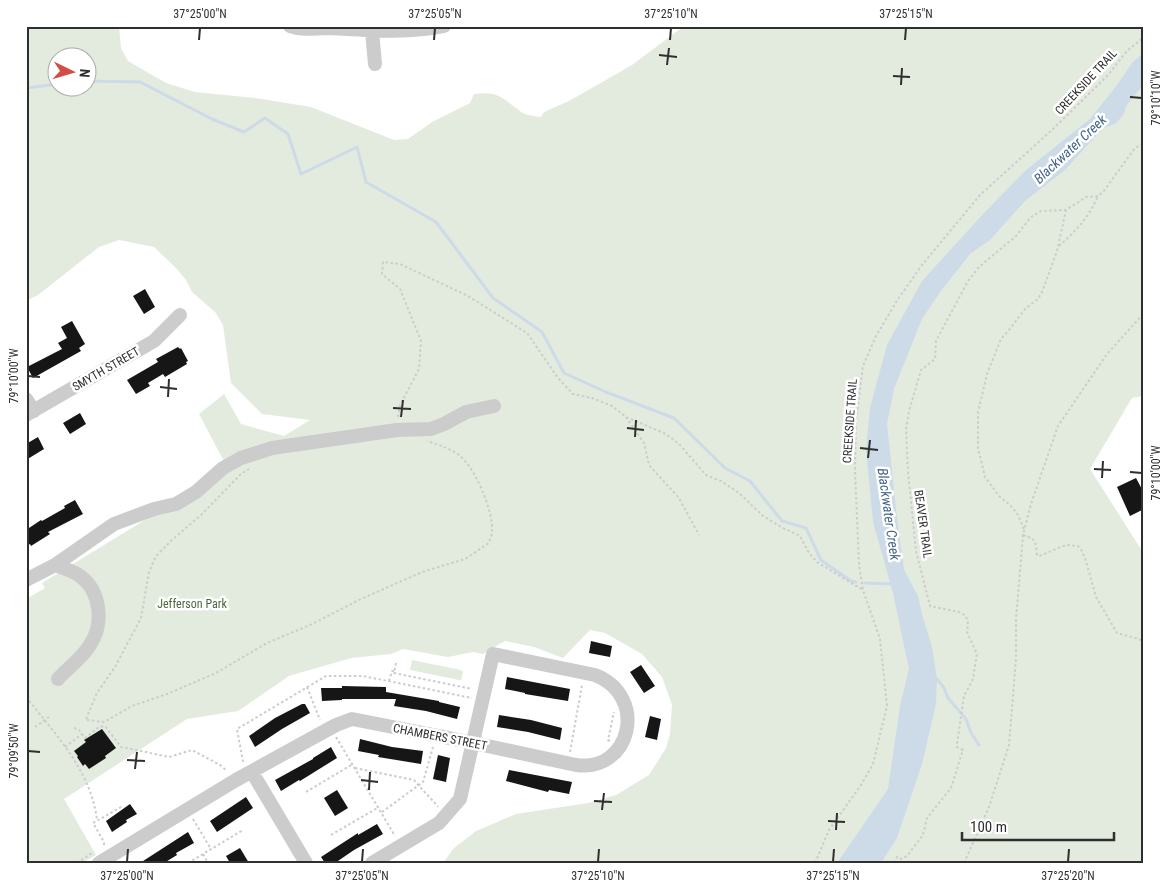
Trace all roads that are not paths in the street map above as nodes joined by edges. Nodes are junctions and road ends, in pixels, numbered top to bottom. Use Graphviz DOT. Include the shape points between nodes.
graph roads {
  1 [pos="290,26"];
  2 [pos="442,26"];
  3 [pos="324,27"];
  4 [pos="372,31"];
  5 [pos="376,64"];
  6 [pos="180,315"];
  7 [pos="26,398"];
  8 [pos="494,406"];
  9 [pos="30,413"];
  10 [pos="55,565"];
  11 [pos="26,580"];
  12 [pos="58,679"];
  13 [pos="474,743"];
  14 [pos="248,769"];
  15 [pos="106,857"];
  16 [pos="306,863"];
  17 [pos="372,863"];
  1 -- 3 [label="street" via="302,30"];
  2 -- 4 [label="street"];
  3 -- 4 [label="street"];
  4 -- 5 [label="street"];
  6 -- 9 [label="street, SMYTH STREET" via="154,341"];
  7 -- 9 [label="street"];
  8 -- 10 [label="street" via="466,412 431,429 397,430 272,448 241,458 176,504 114,524"];
  10 -- 11 [label="street"];
  10 -- 12 [label="street" via="87,582 95,594 98,612 97,630 90,646"];
  13 -- 13 [label="street, CHAMBERS STREET" via="493,654 595,675 616,688 625,703 628,720 622,743 599,763 584,766"];
  13 -- 14 [label="street, CHAMBERS STREET" via="352,719"];
  13 -- 17 [label="street" via="460,799 450,811 439,823"];
  14 -- 15 [label="street, CHAMBERS STREET"];
  14 -- 16 [label="street"];
}
